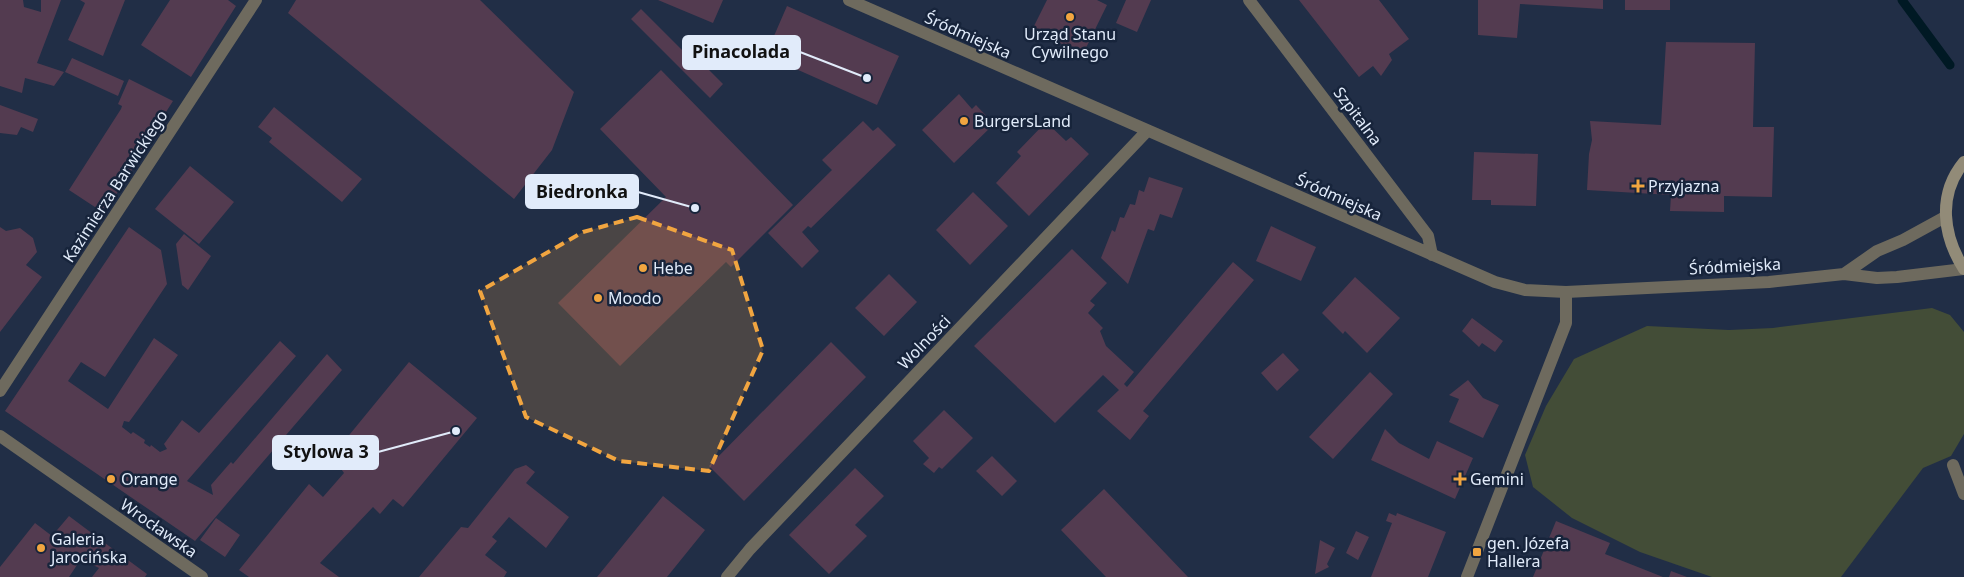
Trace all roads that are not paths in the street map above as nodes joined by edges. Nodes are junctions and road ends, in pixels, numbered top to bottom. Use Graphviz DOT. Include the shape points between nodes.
graph roads {
  1 [pos="256,0"];
  2 [pos="849,0"];
  3 [pos="1249,0"];
  4 [pos="1147,131"];
  5 [pos="1964,162"];
  6 [pos="1945,217"];
  7 [pos="1432,255"];
  8 [pos="1964,269"];
  9 [pos="1844,274"];
  10 [pos="1566,292"];
  11 [pos="0,390"];
  12 [pos="0,436"];
  13 [pos="1953,465"];
  14 [pos="1964,494"];
  15 [pos="202,577"];
  16 [pos="727,577"];
  17 [pos="1467,577"];
  1 -- 11 [label="street, Kazimierza Barwickiego"];
  2 -- 4 [label="street, Śródmiejska"];
  3 -- 7 [label="street, Szpitalna" via="1428,236"];
  4 -- 7 [label="street, Śródmiejska"];
  4 -- 16 [label="street, Wolności"];
  5 -- 6 [label="main road" via="1957,170 1948,193"];
  6 -- 8 [label="main road" via="1947,235"];
  6 -- 9 [label="street, Śródmiejska" via="1877,251"];
  7 -- 10 [label="street, Śródmiejska" via="1495,282 1525,290"];
  8 -- 9 [label="street, Śródmiejska" via="1877,278"];
  9 -- 10 [label="street, Śródmiejska" via="1768,282"];
  10 -- 17 [label="street" via="1566,323"];
  12 -- 15 [label="street, Wrocławska"];
  13 -- 14 [label="street"];
}
